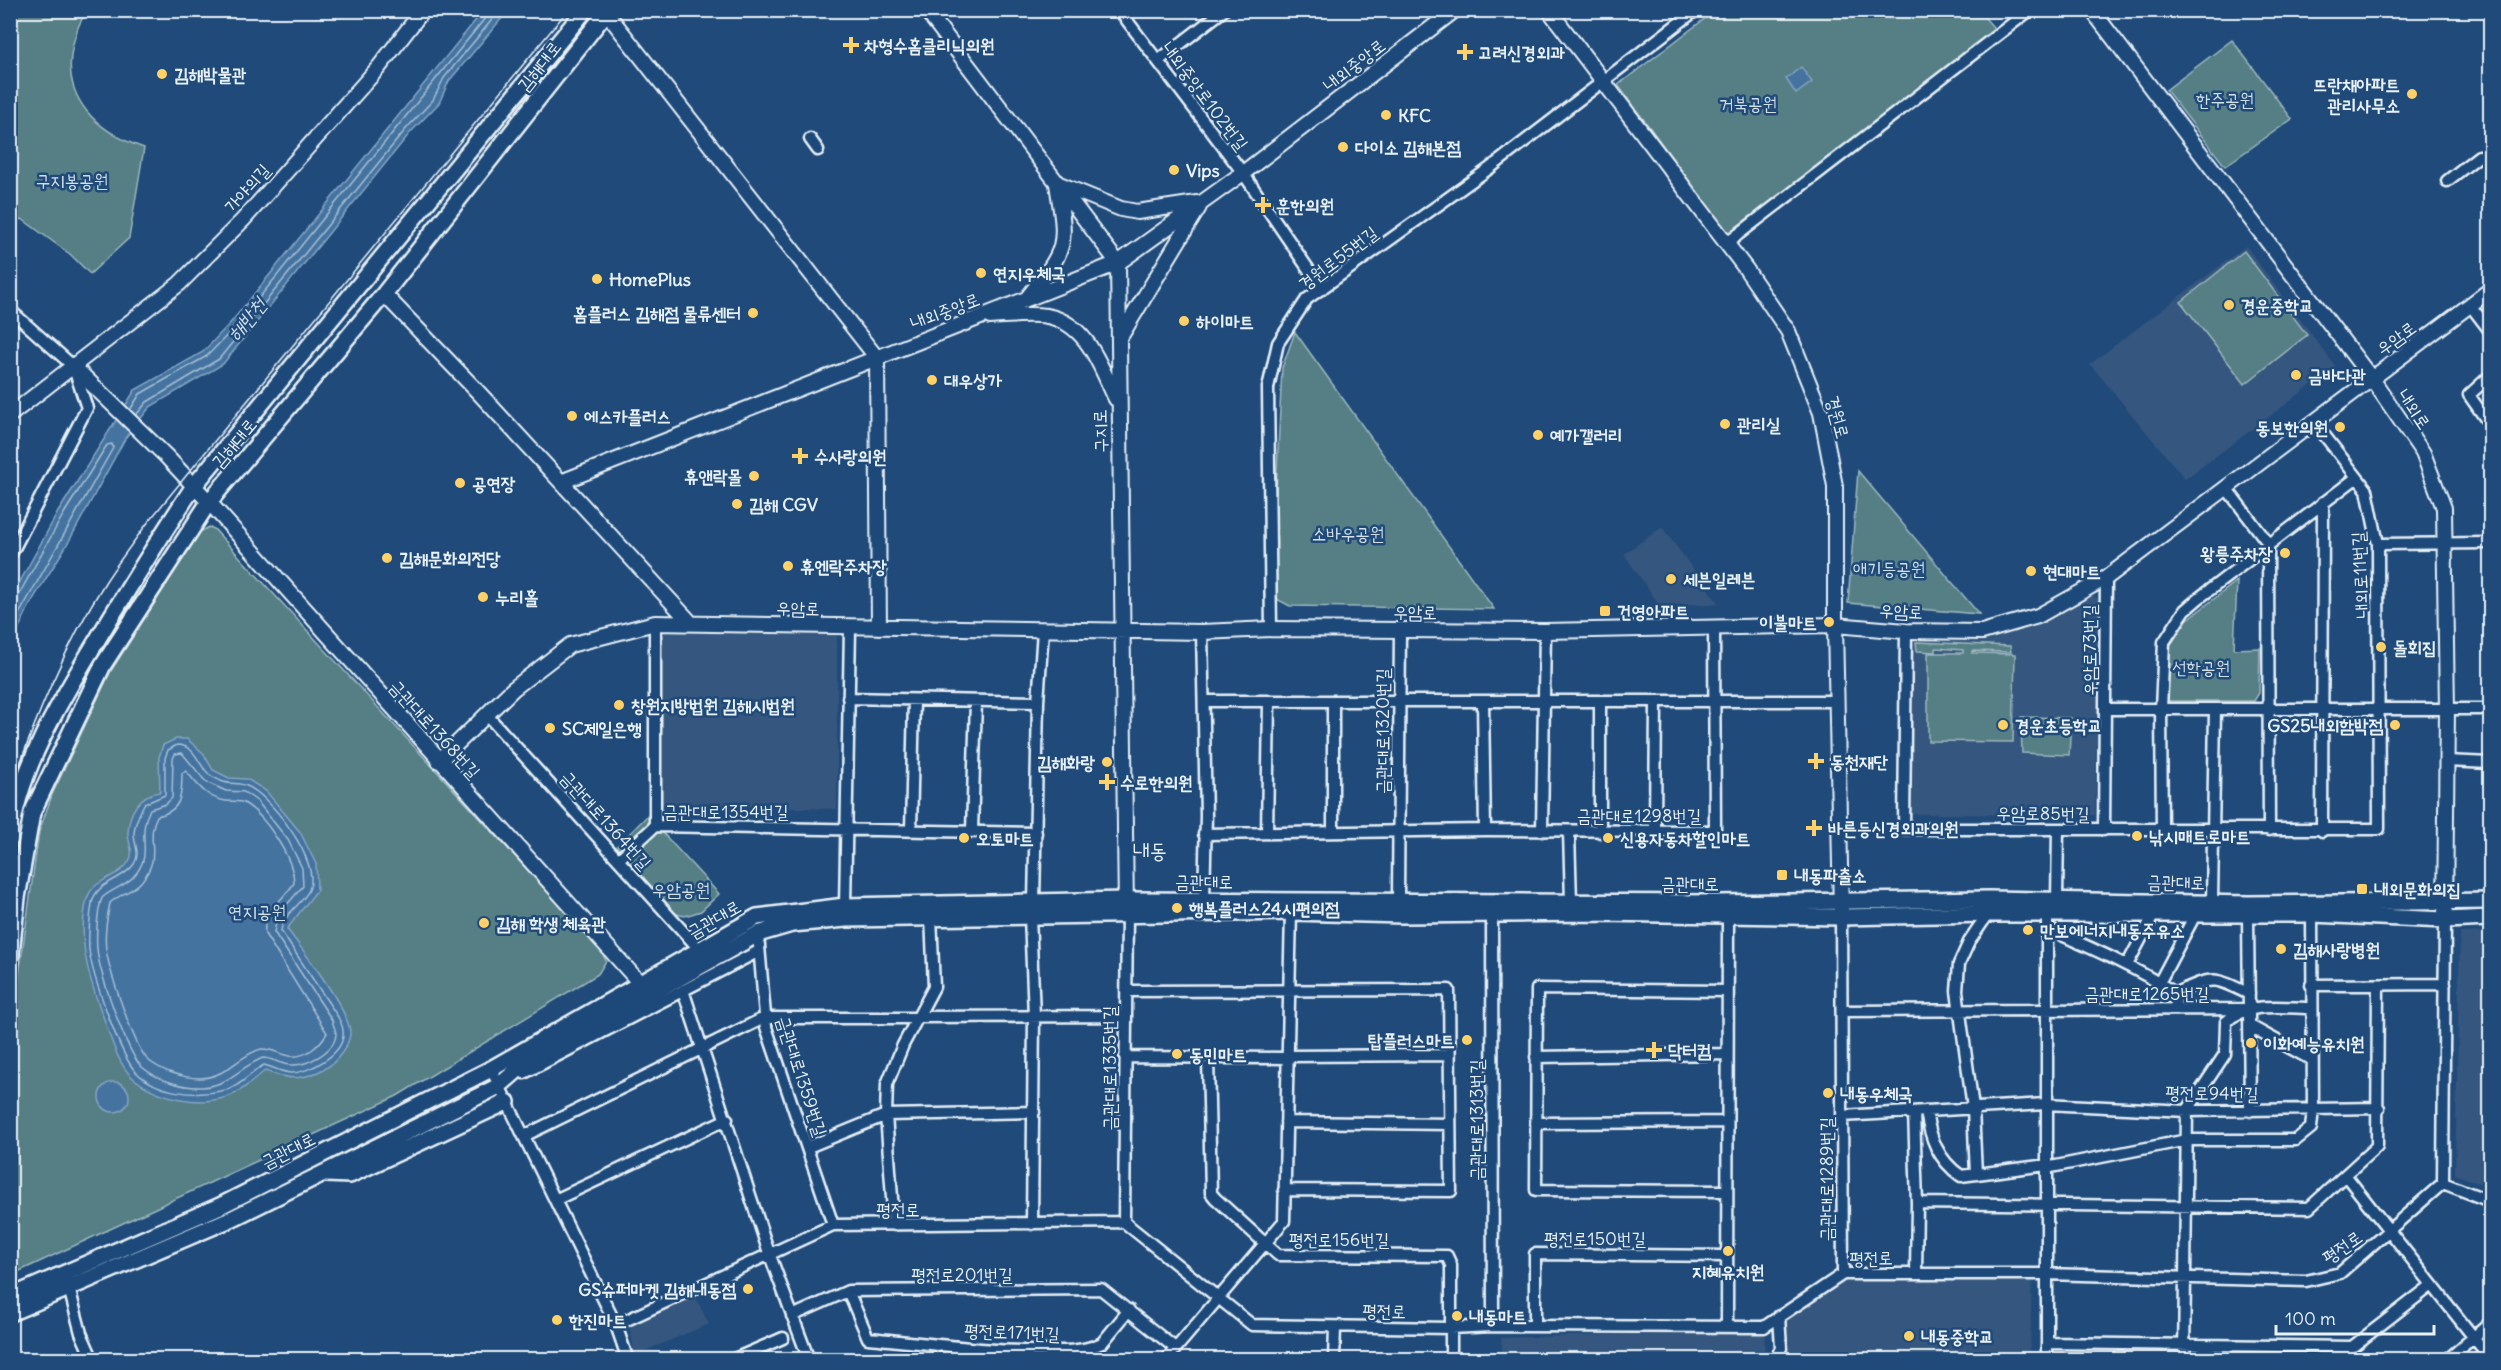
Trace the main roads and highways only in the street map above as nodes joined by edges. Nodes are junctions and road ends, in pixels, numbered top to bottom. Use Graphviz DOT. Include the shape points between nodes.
graph roads {
  1 [pos="585,10"];
  2 [pos="607,11"];
  3 [pos="10,839"];
  4 [pos="2490,901"];
  5 [pos="1126,908"];
  6 [pos="1032,910"];
  7 [pos="2490,918"];
  8 [pos="10,963"];
  9 [pos="507,1102"];
  10 [pos="324,1174"];
  11 [pos="10,1297"];
  12 [pos="10,1313"];
  1 -- 3 [label="main road, 김해대로" via="194,486 69,684 25,781 14,811"];
  2 -- 8 [label="main road, 김해대로" via="384,294 209,502 103,665 32,813"];
  4 -- 5 [label="main road, 금관대로" via="1398,900 1204,901"];
  5 -- 6 [label="main road, 금관대로"];
  5 -- 7 [label="main road, 금관대로" via="1402,915 1988,914 2047,922 2195,915"];
  6 -- 10 [label="main road, 금관대로" via="846,919 792,924 758,934 522,1065 500,1086"];
  6 -- 11 [label="main road, 금관대로" via="845,906 757,916 491,1069 220,1206"];
  9 -- 10 [label="main road" via="350,1175"];
  10 -- 12 [label="main road, 금관대로" via="233,1218"];
}
